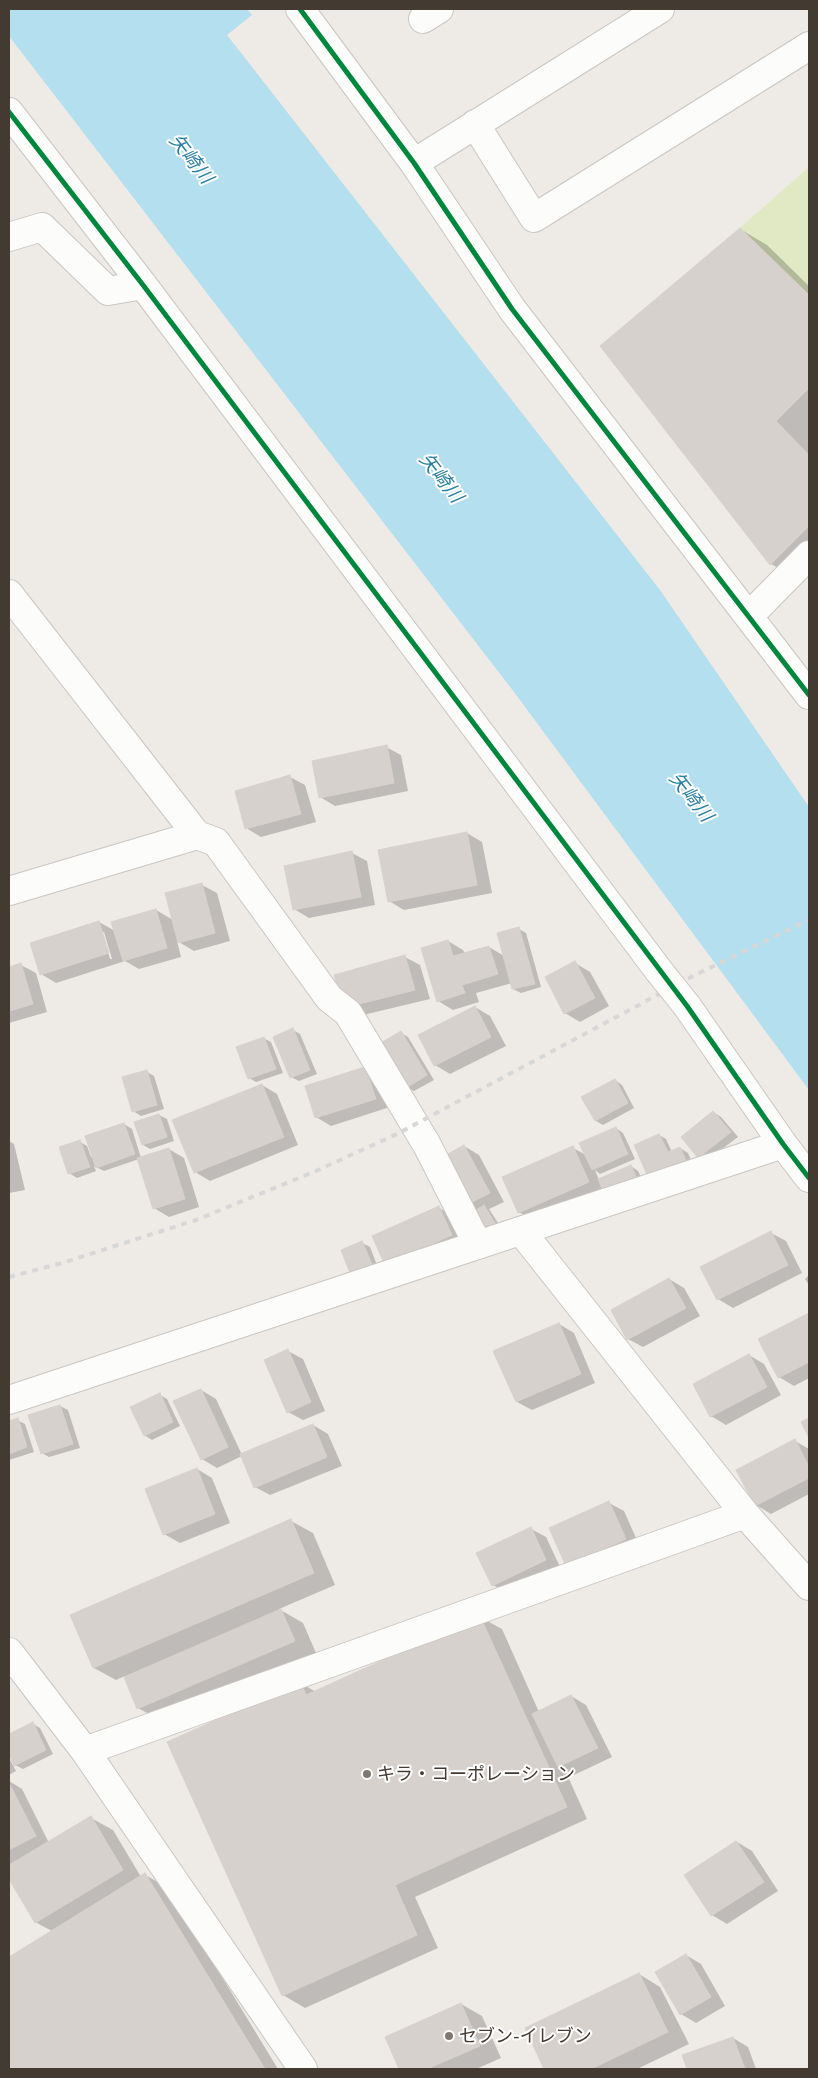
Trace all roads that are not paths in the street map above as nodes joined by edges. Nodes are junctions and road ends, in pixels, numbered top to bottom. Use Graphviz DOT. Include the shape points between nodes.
graph roads {
  1 [pos="300,9"];
  2 [pos="660,9"];
  3 [pos="809,46"];
  4 [pos="9,112"];
  5 [pos="475,124"];
  6 [pos="414,163"];
  7 [pos="9,237"];
  8 [pos="143,285"];
  9 [pos="809,555"];
  10 [pos="9,594"];
  11 [pos="749,616"];
  12 [pos="809,696"];
  13 [pos="197,835"];
  14 [pos="9,891"];
  15 [pos="783,1144"];
  16 [pos="809,1178"];
  17 [pos="521,1231"];
  18 [pos="478,1245"];
  19 [pos="9,1400"];
  20 [pos="745,1514"];
  21 [pos="809,1586"];
  22 [pos="9,1652"];
  23 [pos="85,1751"];
  24 [pos="303,2069"];
  1 -- 6 [label="street"];
  2 -- 5 [label="street"];
  3 -- 5 [label="street" via="534,218"];
  4 -- 8 [label="street"];
  5 -- 6 [label="street"];
  6 -- 11 [label="street" via="512,309"];
  7 -- 8 [label="street" via="42,227 108,291"];
  8 -- 15 [label="street, bridge" via="687,1006"];
  9 -- 11 [label="street"];
  10 -- 13 [label="street"];
  11 -- 12 [label="street"];
  13 -- 14 [label="street"];
  13 -- 18 [label="street" via="216,842 329,998 348,1013 422,1136"];
  15 -- 16 [label="street"];
  15 -- 17 [label="street"];
  17 -- 18 [label="street"];
  17 -- 20 [label="street"];
  18 -- 19 [label="street"];
  20 -- 21 [label="street"];
  20 -- 23 [label="street"];
  22 -- 23 [label="street"];
  23 -- 24 [label="street"];
}
